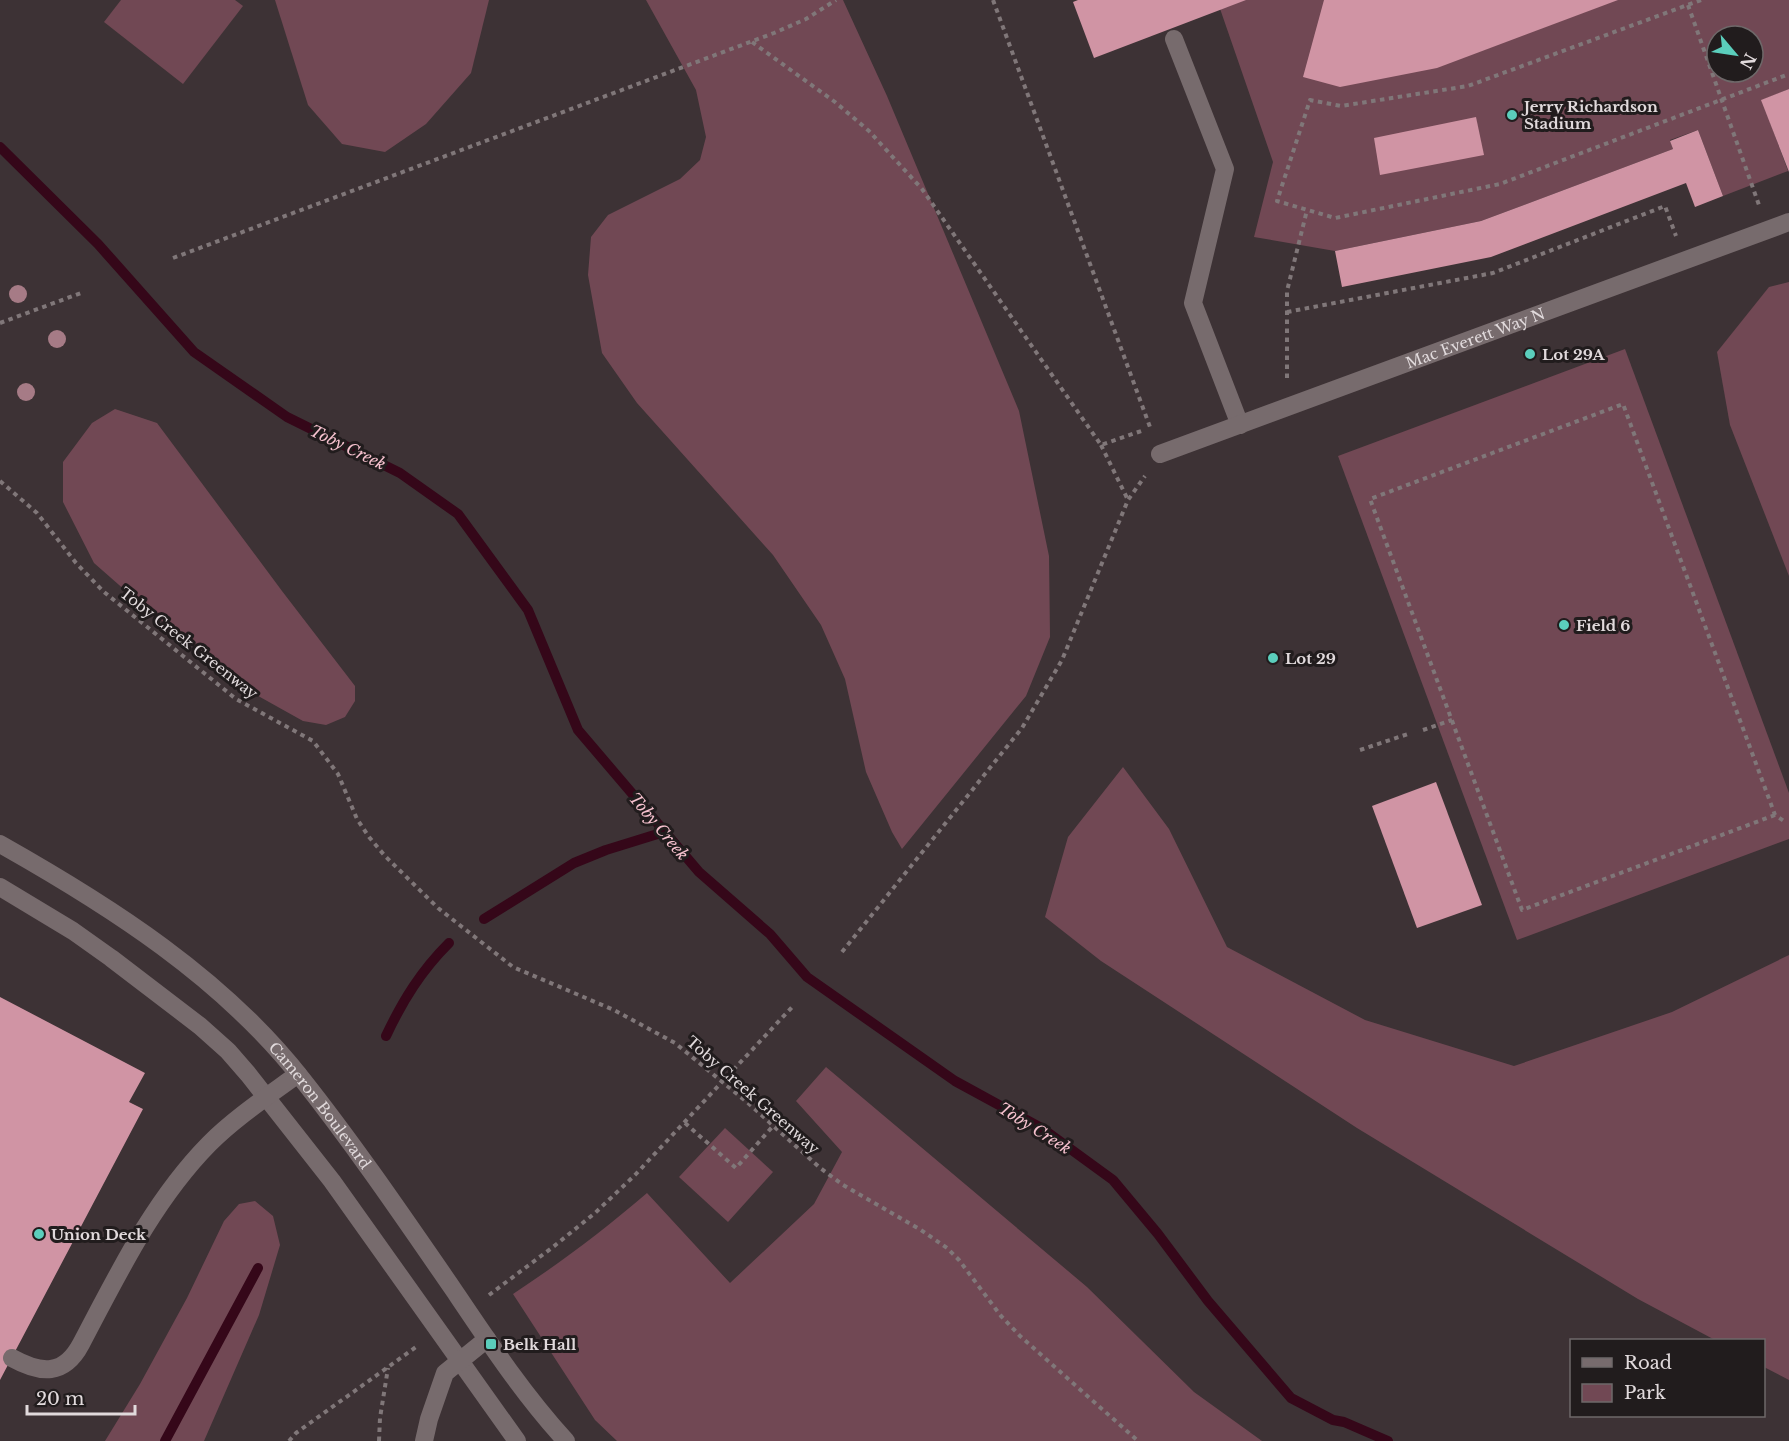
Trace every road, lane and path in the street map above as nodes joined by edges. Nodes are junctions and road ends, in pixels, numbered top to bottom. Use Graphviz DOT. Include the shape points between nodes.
graph roads {
  1 [pos="836,0"];
  2 [pos="993,0"];
  3 [pos="1701,0"];
  4 [pos="1688,5"];
  5 [pos="1174,39"];
  6 [pos="752,41"];
  7 [pos="1789,74"];
  8 [pos="1722,99"];
  9 [pos="1307,210"];
  10 [pos="1789,222"];
  11 [pos="1769,230"];
  12 [pos="1676,237"];
  13 [pos="173,258"];
  14 [pos="81,293"];
  15 [pos="1287,312"];
  16 [pos="0,323"];
  17 [pos="1287,380"];
  18 [pos="1161,424"];
  19 [pos="1239,425"];
  20 [pos="1150,427"];
  21 [pos="1101,445"];
  22 [pos="1160,454"];
  23 [pos="0,481"];
  24 [pos="1128,500"];
  25 [pos="1452,720"];
  26 [pos="1423,730"];
  27 [pos="1408,734"];
  28 [pos="1360,750"];
  29 [pos="1775,815"];
  30 [pos="1784,821"];
  31 [pos="0,843"];
  32 [pos="0,886"];
  33 [pos="842,952"];
  34 [pos="794,1005"];
  35 [pos="298,1074"];
  36 [pos="722,1081"];
  37 [pos="266,1097"];
  38 [pos="685,1123"];
  39 [pos="772,1126"];
  40 [pos="484,1298"];
  41 [pos="487,1339"];
  42 [pos="421,1343"];
  43 [pos="12,1358"];
  44 [pos="458,1360"];
  45 [pos="388,1367"];
  46 [pos="289,1441"];
  47 [pos="379,1441"];
  48 [pos="424,1441"];
  49 [pos="517,1441"];
  50 [pos="566,1441"];
  51 [pos="1138,1441"];
  1 -- 6 [label="path" via="806,18"];
  2 -- 20 [label="path"];
  3 -- 4 [label="path"];
  4 -- 8 [label="path"];
  4 -- 9 [label="path" via="1468,86 1341,106 1310,100 1277,201"];
  5 -- 19 [label="street" via="1225,169 1193,303"];
  6 -- 13 [label="path"];
  6 -- 21 [label="path" via="835,102 922,189"];
  7 -- 8 [label="path"];
  8 -- 9 [label="path" via="1500,184 1335,218"];
  8 -- 11 [label="path"];
  9 -- 15 [label="path" via="1287,291"];
  10 -- 11 [label="street, Mac Everett Way N"];
  11 -- 19 [label="street, Mac Everett Way N"];
  12 -- 15 [label="path" via="1665,206 1493,273"];
  14 -- 16 [label="path"];
  15 -- 17 [label="path"];
  18 -- 20 [label="path"];
  19 -- 22 [label="street, Mac Everett Way N"];
  20 -- 21 [label="path"];
  20 -- 22 [label="path"];
  21 -- 24 [label="path"];
  22 -- 24 [label="path"];
  23 -- 36 [label="path, Toby Creek Greenway" via="37,513 104,592 236,699 313,741 338,774 369,837 470,934 513,967 614,1010 675,1043"];
  24 -- 33 [label="path" via="1062,660 1022,728"];
  25 -- 26 [label="path"];
  25 -- 29 [label="path" via="1522,910"];
  25 -- 29 [label="path" via="1370,499 1623,404"];
  27 -- 28 [label="path"];
  29 -- 30 [label="path"];
  31 -- 35 [label="street, Cameron Boulevard" via="173,956 227,1000"];
  32 -- 37 [label="street" via="73,931 200,1026 228,1051"];
  34 -- 36 [label="path"];
  35 -- 37 [label="street"];
  35 -- 41 [label="street, Cameron Boulevard"];
  36 -- 38 [label="path"];
  36 -- 39 [label="path, Toby Creek Greenway"];
  37 -- 43 [label="street" via="207,1146 149,1220 70,1360 46,1370"];
  37 -- 44 [label="street" via="332,1181"];
  38 -- 39 [label="path" via="736,1168"];
  38 -- 40 [label="path" via="595,1213"];
  39 -- 51 [label="path, Toby Creek Greenway" via="843,1185 947,1248 1020,1336"];
  41 -- 44 [label="street"];
  41 -- 50 [label="street, Cameron Boulevard"];
  42 -- 45 [label="path"];
  44 -- 48 [label="street" via="445,1373"];
  44 -- 49 [label="street"];
  45 -- 46 [label="path"];
  45 -- 47 [label="path"];
}
